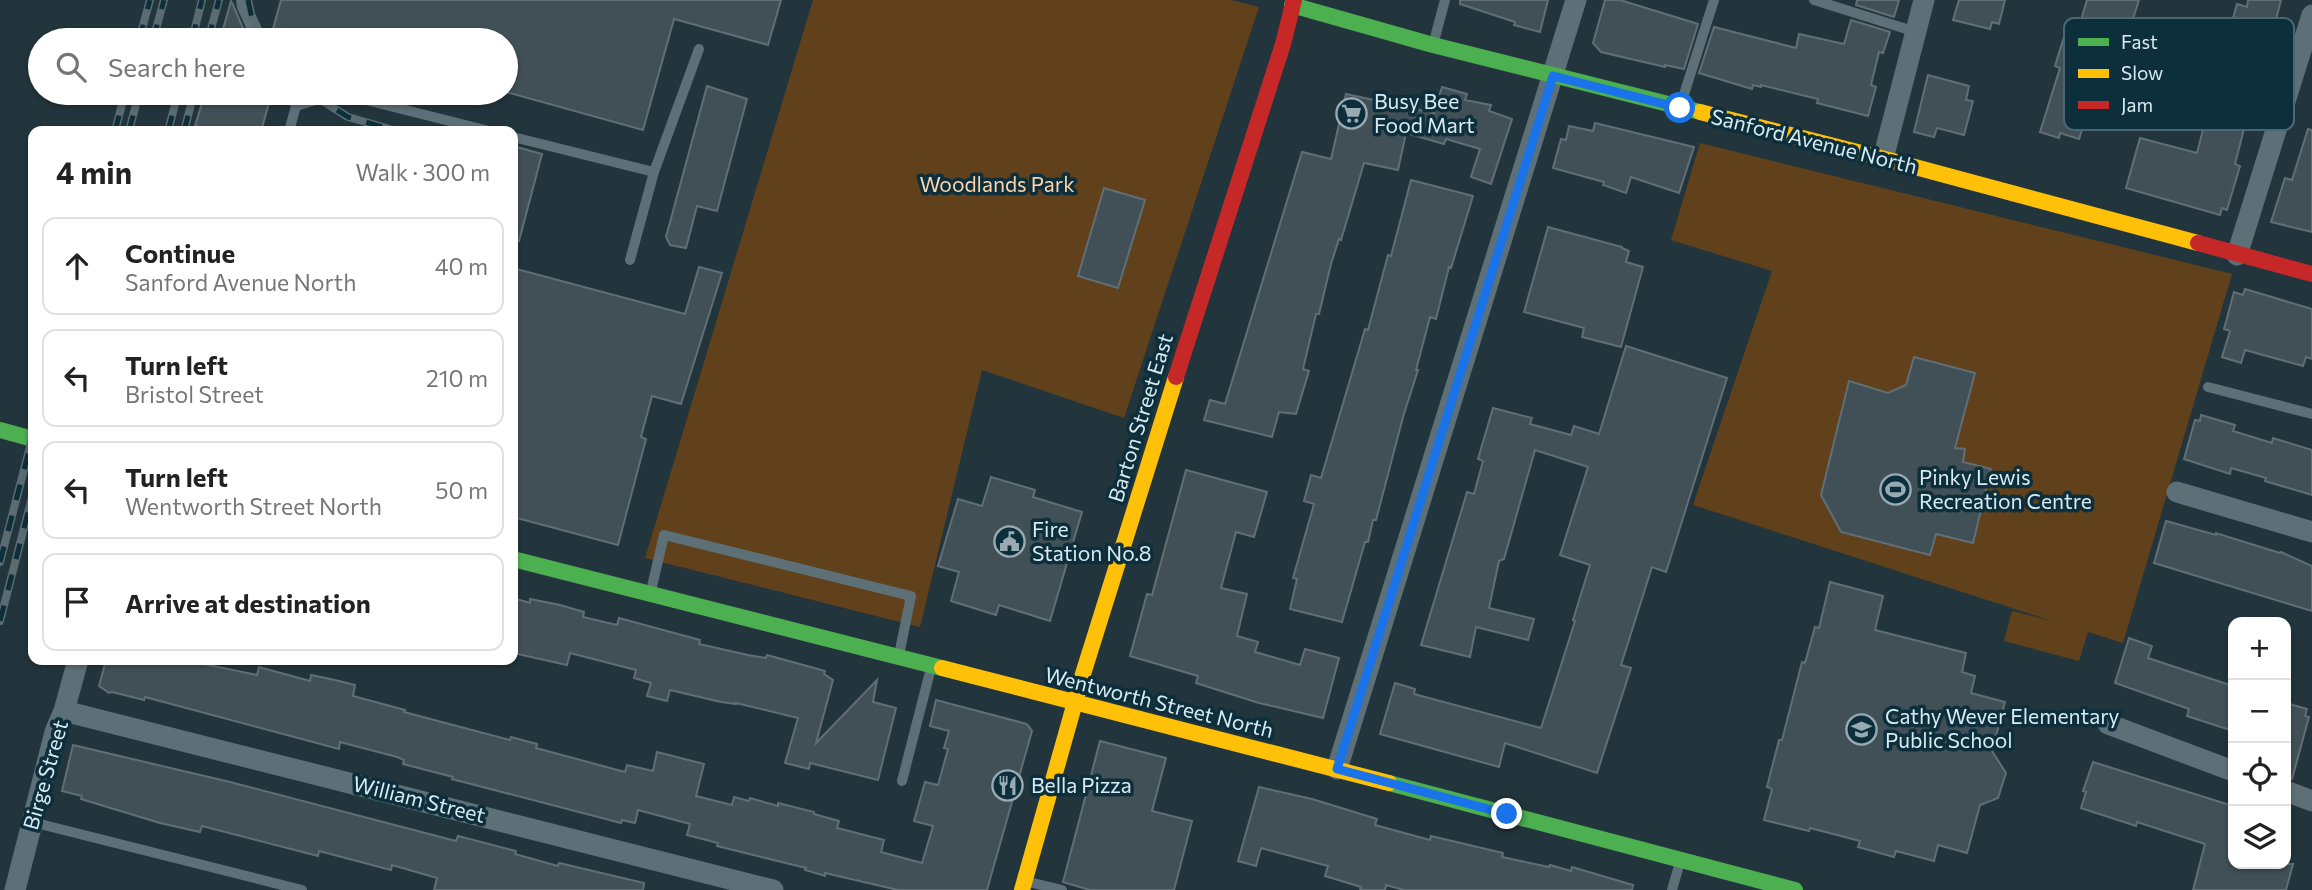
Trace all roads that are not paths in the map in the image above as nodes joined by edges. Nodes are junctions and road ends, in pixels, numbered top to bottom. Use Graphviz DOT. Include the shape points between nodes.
graph roads {
  1 [pos="241,0"];
  2 [pos="1445,0"];
  3 [pos="1576,0"];
  4 [pos="1714,0"];
  5 [pos="1814,0"];
  6 [pos="1924,0"];
  7 [pos="1287,2"];
  8 [pos="2312,15"];
  9 [pos="252,28"];
  10 [pos="1916,32"];
  11 [pos="1433,45"];
  12 [pos="699,49"];
  13 [pos="2294,73"];
  14 [pos="1553,76"];
  15 [pos="299,105"];
  16 [pos="386,105"];
  17 [pos="296,106"];
  18 [pos="1680,108"];
  19 [pos="290,126"];
  20 [pos="469,126"];
  21 [pos="2277,130"];
  22 [pos="518,138"];
  23 [pos="1882,159"];
  24 [pos="654,172"];
  25 [pos="2238,255"];
  26 [pos="631,260"];
  27 [pos="2312,274"];
  28 [pos="2208,387"];
  29 [pos="2312,414"];
  30 [pos="0,430"];
  31 [pos="28,438"];
  32 [pos="2177,492"];
  33 [pos="2312,532"];
  34 [pos="518,560"];
  35 [pos="651,593"];
  36 [pos="899,658"];
  37 [pos="77,665"];
  38 [pos="931,666"];
  39 [pos="1075,703"];
  40 [pos="64,711"];
  41 [pos="2108,724"];
  42 [pos="1337,769"];
  43 [pos="2228,769"];
  44 [pos="902,781"];
  45 [pos="2291,793"];
  46 [pos="2312,801"];
  47 [pos="32,821"];
  48 [pos="1681,860"];
  49 [pos="1024,885"];
  50 [pos="15,890"];
  51 [pos="302,890"];
  52 [pos="773,890"];
  53 [pos="1062,890"];
  54 [pos="1672,890"];
  55 [pos="1795,890"];
  1 -- 9 [label="lane"];
  2 -- 11 [label="lane"];
  3 -- 14 [label="street"];
  4 -- 18 [label="lane"];
  5 -- 10 [label="lane"];
  6 -- 10 [label="street"];
  7 -- 11 [label="main road, Sanford Avenue North"];
  7 -- 39 [label="main road, Barton Street East" via="1283,44"];
  8 -- 13 [label="street"];
  10 -- 23 [label="street"];
  11 -- 14 [label="main road, Sanford Avenue North"];
  12 -- 24 [label="lane"];
  14 -- 18 [label="main road, Sanford Avenue North"];
  14 -- 42 [label="street"];
  15 -- 17 [label="lane"];
  16 -- 20 [label="lane"];
  17 -- 19 [label="lane"];
  18 -- 23 [label="main road, Sanford Avenue North"];
  21 -- 25 [label="street"];
  22 -- 24 [label="lane"];
  23 -- 25 [label="main road, Sanford Avenue North"];
  24 -- 26 [label="lane"];
  25 -- 27 [label="main road, Sanford Avenue North"];
  28 -- 29 [label="lane"];
  30 -- 31 [label="main road"];
  32 -- 33 [label="street"];
  34 -- 35 [label="main road, Wentworth Street North"];
  35 -- 36 [label="main road, Wentworth Street North"];
  35 -- 36 [label="lane" via="664,535 911,596"];
  36 -- 38 [label="main road, Wentworth Street North"];
  37 -- 40 [label="street, Birge Street"];
  38 -- 39 [label="main road, Wentworth Street North"];
  38 -- 44 [label="lane"];
  39 -- 42 [label="main road, Wentworth Street North"];
  39 -- 49 [label="main road, Barton Street East"];
  40 -- 47 [label="street, Birge Street"];
  40 -- 52 [label="street, William Street"];
  41 -- 43 [label="street"];
  42 -- 48 [label="main road, Wentworth Street North"];
  45 -- 46 [label="street"];
  47 -- 50 [label="street, Birge Street"];
  47 -- 51 [label="lane"];
  48 -- 54 [label="lane"];
  48 -- 55 [label="main road, Wentworth Street North"];
  49 -- 53 [label="lane"];
}
